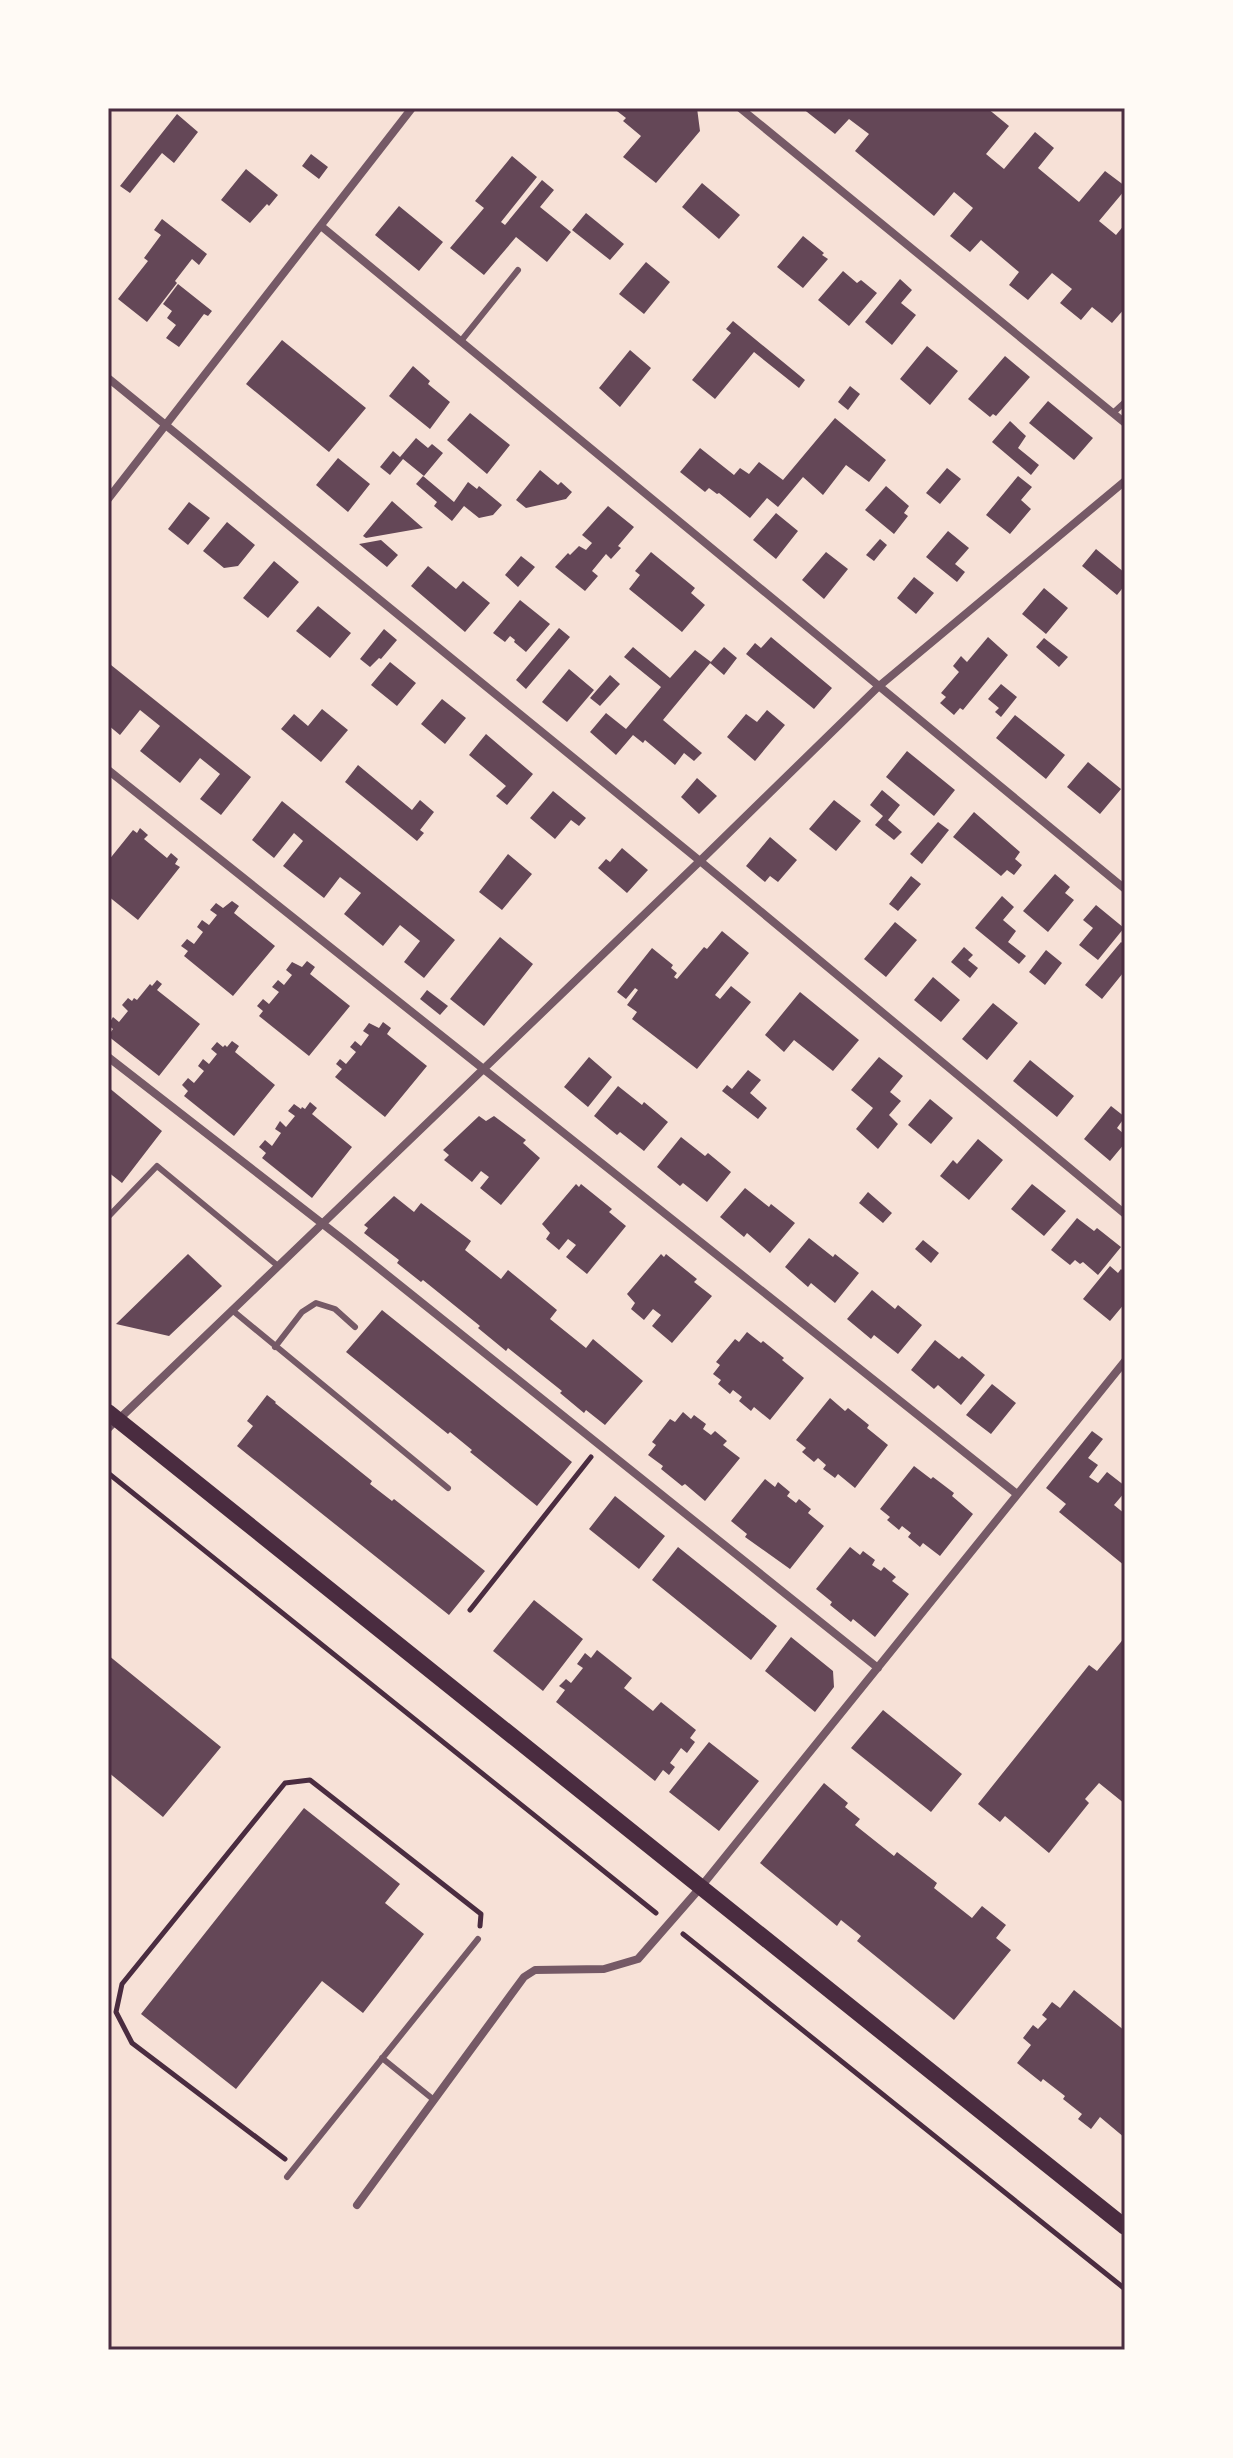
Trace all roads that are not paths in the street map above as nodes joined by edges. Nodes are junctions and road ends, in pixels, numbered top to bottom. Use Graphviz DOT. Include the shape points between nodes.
graph roads {
  1 [pos="412,108"];
  2 [pos="740,108"];
  3 [pos="321,226"];
  4 [pos="518,270"];
  5 [pos="461,341"];
  6 [pos="108,378"];
  7 [pos="1125,402"];
  8 [pos="1113,413"];
  9 [pos="1125,423"];
  10 [pos="166,425"];
  11 [pos="1125,481"];
  12 [pos="108,499"];
  13 [pos="878,687"];
  14 [pos="108,770"];
  15 [pos="700,861"];
  16 [pos="1125,889"];
  17 [pos="108,1057"];
  18 [pos="482,1069"];
  19 [pos="1125,1214"];
  20 [pos="108,1217"];
  21 [pos="323,1225"];
  22 [pos="278,1266"];
  23 [pos="232,1310"];
  24 [pos="355,1327"];
  25 [pos="275,1347"];
  26 [pos="1125,1361"];
  27 [pos="111,1421"];
  28 [pos="448,1488"];
  29 [pos="1017,1494"];
  30 [pos="878,1668"];
  31 [pos="700,1888"];
  32 [pos="478,1939"];
  33 [pos="382,2058"];
  34 [pos="434,2100"];
  35 [pos="287,2177"];
  36 [pos="357,2205"];
  37 [pos="1125,2227"];
  1 -- 3 [label="street"];
  2 -- 8 [label="street"];
  3 -- 5 [label="street"];
  3 -- 10 [label="street"];
  4 -- 5 [label="lane"];
  5 -- 13 [label="street"];
  6 -- 10 [label="street"];
  7 -- 8 [label="lane"];
  8 -- 9 [label="street"];
  10 -- 12 [label="street"];
  10 -- 15 [label="street"];
  11 -- 13 [label="street"];
  13 -- 15 [label="street"];
  13 -- 16 [label="street"];
  14 -- 18 [label="street"];
  15 -- 18 [label="street"];
  15 -- 19 [label="street"];
  17 -- 21 [label="street"];
  18 -- 21 [label="street"];
  18 -- 29 [label="street"];
  20 -- 22 [label="lane" via="157,1166"];
  21 -- 22 [label="street"];
  21 -- 30 [label="street"];
  22 -- 23 [label="street"];
  23 -- 25 [label="lane"];
  23 -- 27 [label="street"];
  24 -- 25 [label="lane" via="335,1309 316,1303 302,1312"];
  25 -- 28 [label="lane"];
  26 -- 29 [label="street"];
  27 -- 31 [label="main road"];
  29 -- 30 [label="street"];
  30 -- 31 [label="street"];
  31 -- 34 [label="street" via="638,1959 604,1969 535,1970 524,1977"];
  31 -- 37 [label="main road"];
  32 -- 33 [label="lane"];
  33 -- 34 [label="lane"];
  33 -- 35 [label="lane"];
  34 -- 36 [label="street"];
}
